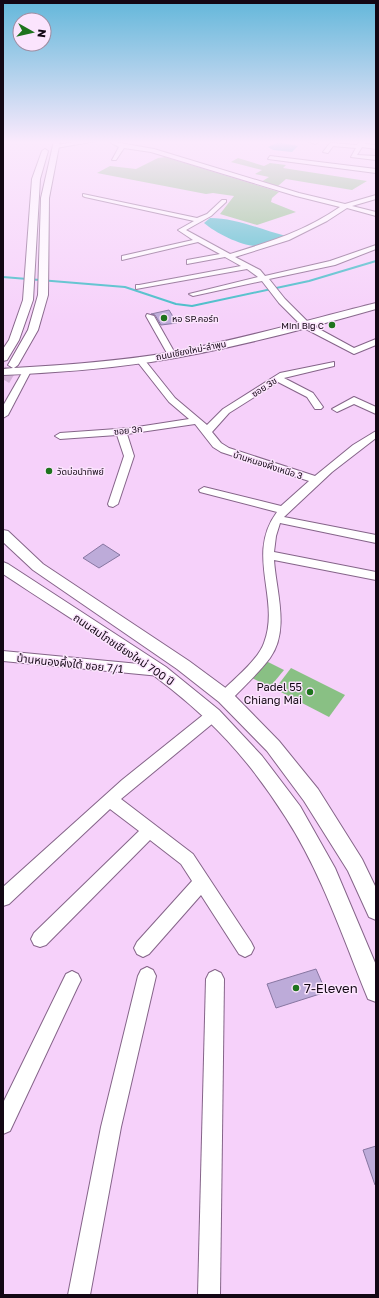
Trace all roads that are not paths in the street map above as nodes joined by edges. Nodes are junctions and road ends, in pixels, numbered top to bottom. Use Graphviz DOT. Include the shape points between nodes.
graph roads {
  1 [pos="224,201"];
  2 [pos="35,202"];
  3 [pos="46,202"];
  4 [pos="115,202"];
  5 [pos="328,202"];
  6 [pos="361,202"];
  7 [pos="347,206"];
  8 [pos="376,214"];
  9 [pos="198,220"];
  10 [pos="200,240"];
  11 [pos="376,247"];
  12 [pos="229,255"];
  13 [pos="125,258"];
  14 [pos="190,262"];
  15 [pos="248,267"];
  16 [pos="264,279"];
  17 [pos="139,287"];
  18 [pos="194,294"];
  19 [pos="376,306"];
  20 [pos="150,316"];
  21 [pos="308,326"];
  22 [pos="376,342"];
  23 [pos="172,355"];
  24 [pos="3,358"];
  25 [pos="140,360"];
  26 [pos="331,364"];
  27 [pos="13,365"];
  28 [pos="26,371"];
  29 [pos="3,378"];
  30 [pos="277,378"];
  31 [pos="318,407"];
  32 [pos="337,409"];
  33 [pos="376,411"];
  34 [pos="3,415"];
  35 [pos="197,421"];
  36 [pos="207,430"];
  37 [pos="121,432"];
  38 [pos="376,434"];
  39 [pos="60,436"];
  40 [pos="316,480"];
  41 [pos="204,490"];
  42 [pos="113,504"];
  43 [pos="280,514"];
  44 [pos="3,534"];
  45 [pos="376,539"];
  46 [pos="268,555"];
  47 [pos="3,567"];
  48 [pos="376,576"];
  49 [pos="3,656"];
  50 [pos="160,671"];
  51 [pos="225,696"];
  52 [pos="213,715"];
  53 [pos="110,800"];
  54 [pos="150,830"];
  55 [pos="202,882"];
  56 [pos="3,898"];
  57 [pos="376,910"];
  58 [pos="40,939"];
  59 [pos="143,948"];
  60 [pos="245,948"];
  61 [pos="147,976"];
  62 [pos="215,979"];
  63 [pos="72,980"];
  64 [pos="376,991"];
  65 [pos="3,1124"];
  66 [pos="78,1295"];
  67 [pos="209,1295"];
  1 -- 9 [label="street" via="209,216"];
  2 -- 24 [label="main road" via="28,300 14,340"];
  3 -- 27 [label="main road" via="43,295 33,330"];
  4 -- 9 [label="street"];
  5 -- 7 [label="street"];
  6 -- 7 [label="street"];
  7 -- 8 [label="street"];
  7 -- 12 [label="street" via="287,239"];
  9 -- 10 [label="street" via="197,223 181,230"];
  10 -- 12 [label="street"];
  10 -- 13 [label="street"];
  11 -- 16 [label="street" via="332,263"];
  12 -- 14 [label="street"];
  12 -- 15 [label="street"];
  15 -- 16 [label="street"];
  15 -- 17 [label="street"];
  16 -- 18 [label="street"];
  16 -- 21 [label="street" via="282,302"];
  19 -- 21 [label="main road, ถนนเชียงใหม่-ลำพูน"];
  20 -- 23 [label="street"];
  21 -- 22 [label="street" via="354,350"];
  21 -- 23 [label="main road, ถนนเชียงใหม่-ลำพูน"];
  23 -- 25 [label="main road, ถนนเชียงใหม่-ลำพูน"];
  25 -- 28 [label="main road, ถนนเชียงใหม่-ลำพูน"];
  25 -- 35 [label="street, บ้านหนองผึ้งเหนือ 3" via="172,400"];
  26 -- 30 [label="street, ซอย 3ข"];
  28 -- 29 [label="main road, ถนนเชียงใหม่-ลำพูน"];
  28 -- 34 [label="street"];
  30 -- 31 [label="street" via="310,395"];
  30 -- 36 [label="street, ซอย 3ข" via="226,411"];
  32 -- 33 [label="street" via="354,400"];
  35 -- 36 [label="street, บ้านหนองผึ้งเหนือ 3"];
  35 -- 37 [label="street, ซอย 3ก"];
  36 -- 40 [label="street, บ้านหนองผึ้งเหนือ 3" via="217,445 225,450"];
  37 -- 39 [label="street, ซอย 3ก"];
  37 -- 42 [label="street" via="129,456"];
  38 -- 40 [label="street"];
  40 -- 43 [label="street"];
  41 -- 43 [label="street"];
  43 -- 45 [label="street"];
  43 -- 46 [label="street" via="269,541"];
  44 -- 51 [label="main road, ถนนสมโภชเชียงใหม่ 700 ปี" via="38,567"];
  46 -- 48 [label="street"];
  46 -- 51 [label="street" via="274,615 270,648"];
  47 -- 50 [label="main road, ถนนสมโภชเชียงใหม่ 700 ปี"];
  49 -- 50 [label="street, บ้านหนองผึ้งใต้ ซอย 7/1"];
  50 -- 52 [label="main road, ถนนสมโภชเชียงใหม่ 700 ปี"];
  51 -- 57 [label="main road, ถนนสมโภชเชียงใหม่ 700 ปี" via="273,746 310,795 355,865"];
  52 -- 53 [label="street"];
  52 -- 64 [label="main road, ถนนสมโภชเชียงใหม่ 700 ปี" via="256,761 293,812 328,875"];
  53 -- 54 [label="street"];
  53 -- 56 [label="street"];
  54 -- 55 [label="street" via="187,858"];
  54 -- 58 [label="street"];
  55 -- 59 [label="street"];
  55 -- 60 [label="street"];
  61 -- 66 [label="street" via="111,1127"];
  62 -- 67 [label="street"];
  63 -- 65 [label="street"];
}
